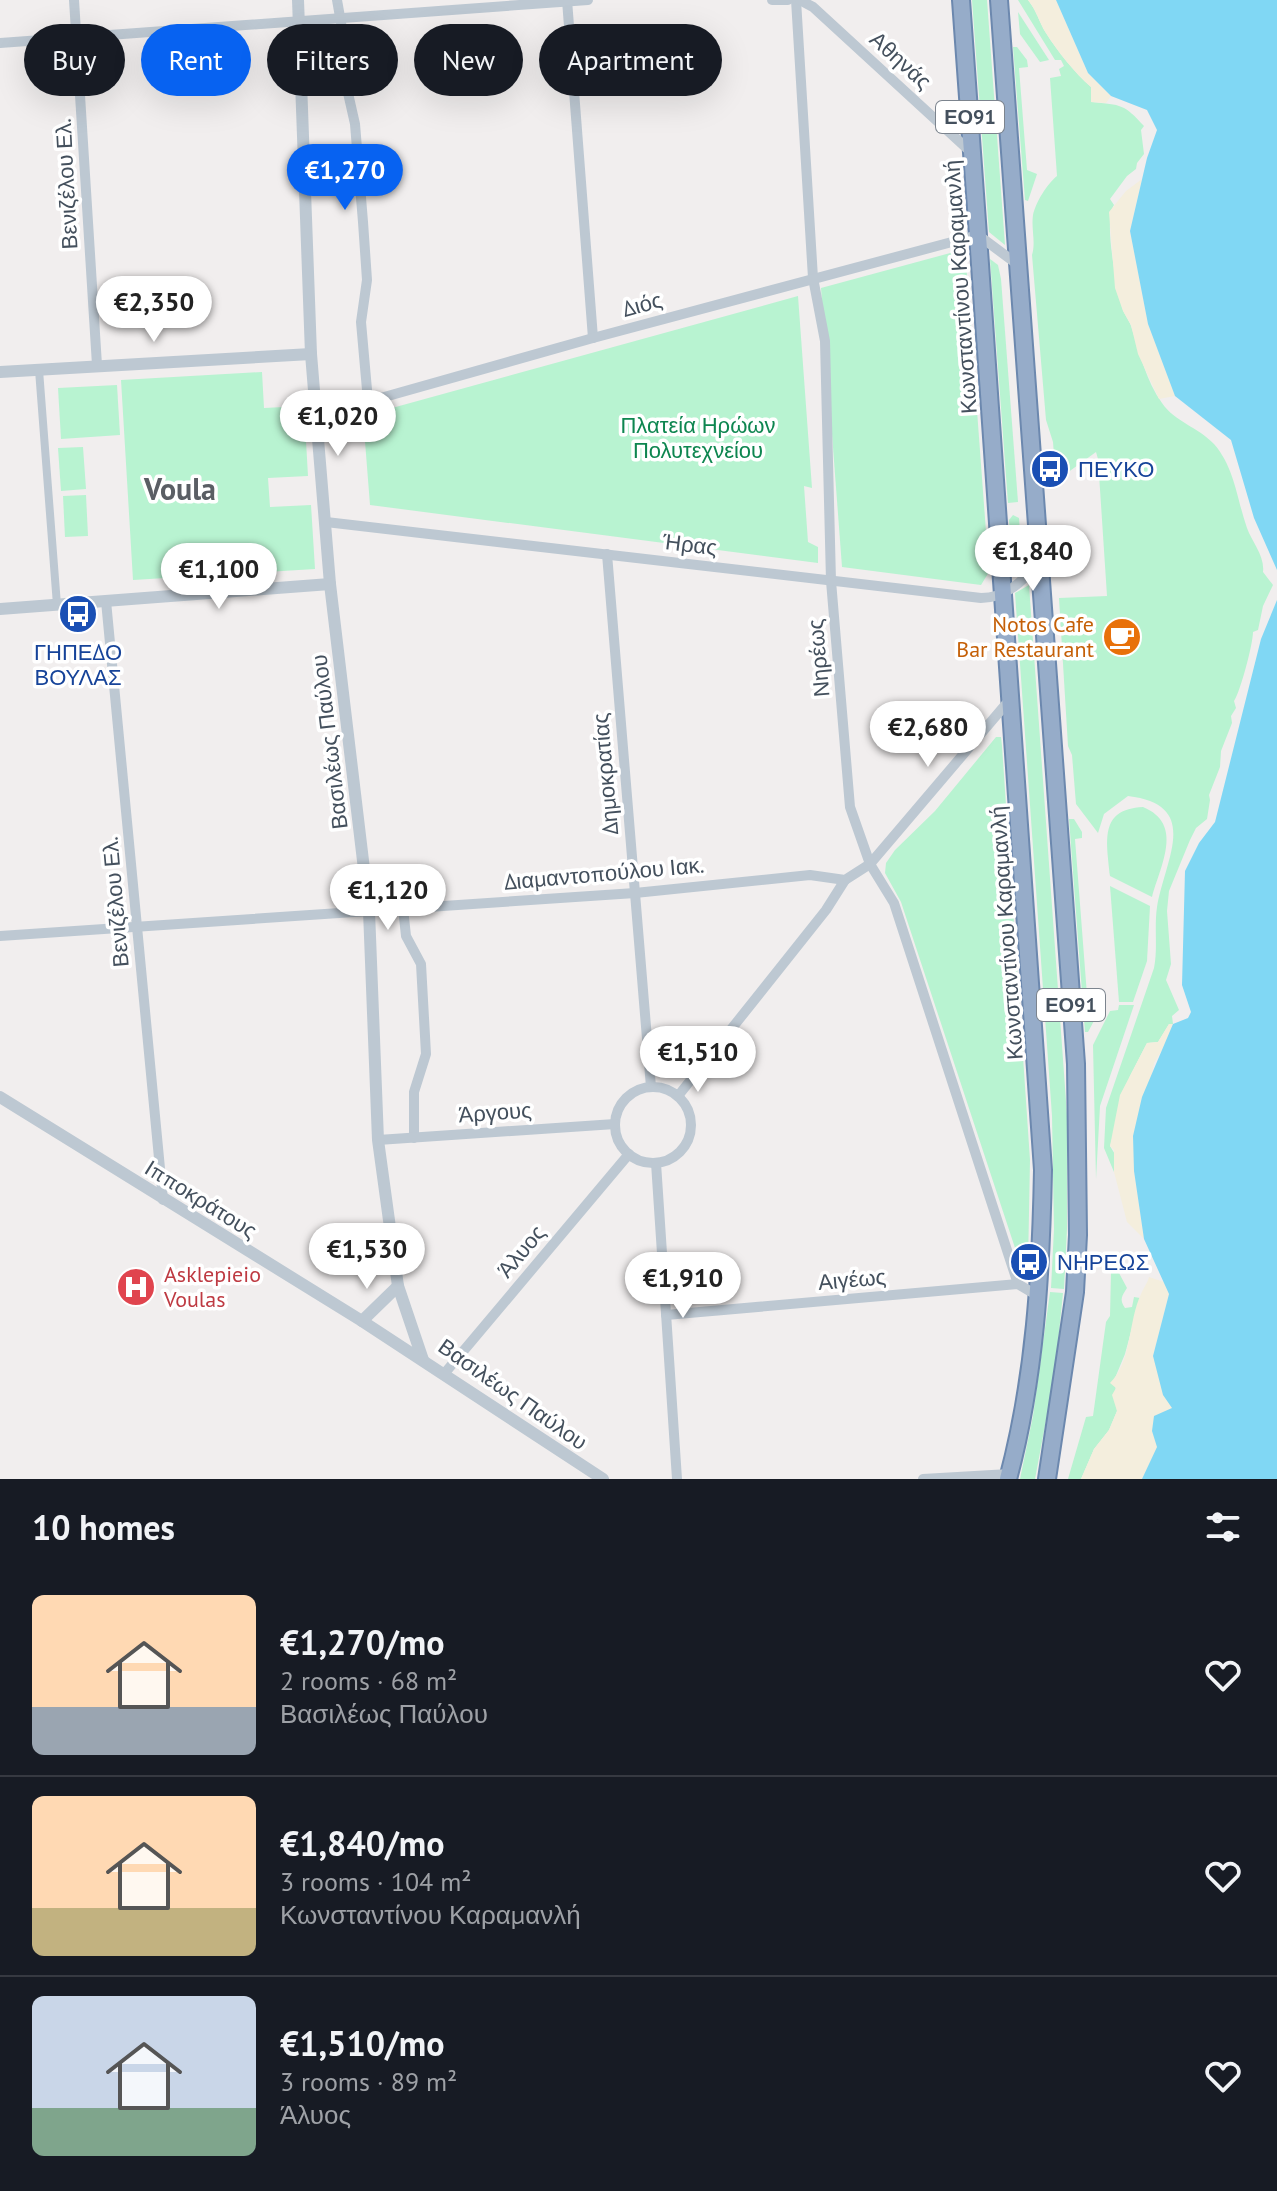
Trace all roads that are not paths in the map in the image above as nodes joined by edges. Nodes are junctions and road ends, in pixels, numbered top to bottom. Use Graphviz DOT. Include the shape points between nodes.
graph roads {
  1 [pos="74,0"];
  2 [pos="298,0"];
  3 [pos="337,0"];
  4 [pos="588,0"];
  5 [pos="772,0"];
  6 [pos="788,0"];
  7 [pos="798,0"];
  8 [pos="961,0"];
  9 [pos="999,0"];
  10 [pos="567,1"];
  11 [pos="339,18"];
  12 [pos="299,21"];
  13 [pos="76,24"];
  14 [pos="125,33"];
  15 [pos="24,41"];
  16 [pos="0,43"];
  17 [pos="81,96"];
  18 [pos="972,153"];
  19 [pos="978,235"];
  20 [pos="1017,264"];
  21 [pos="813,278"];
  22 [pos="593,338"];
  23 [pos="311,354"];
  24 [pos="97,365"];
  25 [pos="39,370"];
  26 [pos="0,372"];
  27 [pos="368,401"];
  28 [pos="317,416"];
  29 [pos="326,522"];
  30 [pos="607,554"];
  31 [pos="1038,563"];
  32 [pos="831,581"];
  33 [pos="330,584"];
  34 [pos="1003,593"];
  35 [pos="106,601"];
  36 [pos="57,605"];
  37 [pos="0,609"];
  38 [pos="1013,695"];
  39 [pos="870,864"];
  40 [pos="845,880"];
  41 [pos="635,893"];
  42 [pos="403,908"];
  43 [pos="369,911"];
  44 [pos="137,928"];
  45 [pos="0,936"];
  46 [pos="651,1087"];
  47 [pos="678,1096"];
  48 [pos="0,1097"];
  49 [pos="615,1124"];
  50 [pos="414,1138"];
  51 [pos="378,1140"];
  52 [pos="629,1154"];
  53 [pos="656,1163"];
  54 [pos="163,1200"];
  55 [pos="1018,1284"];
  56 [pos="398,1286"];
  57 [pos="1038,1296"];
  58 [pos="666,1315"];
  59 [pos="362,1321"];
  60 [pos="423,1360"];
  61 [pos="444,1374"];
  62 [pos="1008,1476"];
  63 [pos="603,1479"];
  64 [pos="677,1479"];
  65 [pos="923,1479"];
  66 [pos="1047,1479"];
  1 -- 13 [label="street, Βενιζέλου Ελ."];
  2 -- 12 [label="street, Βασιλέως Παύλου"];
  3 -- 11 [label="street"];
  4 -- 10 [label="street"];
  5 -- 6 [label="street"];
  7 -- 18 [label="street, Αθηνάς" via="813,7"];
  7 -- 21 [label="street, Νηρέως"];
  8 -- 18 [label="highway, Κωνσταντίνου Καραμανλή / ΕΟ91"];
  9 -- 20 [label="highway, ΕΟ91"];
  10 -- 11 [label="street"];
  10 -- 22 [label="street"];
  11 -- 12 [label="street"];
  11 -- 27 [label="street" via="363,222 367,280 361,322"];
  12 -- 14 [label="street"];
  12 -- 23 [label="street, Βασιλέως Παύλου"];
  15 -- 16 [label="street"];
  17 -- 24 [label="street, Βενιζέλου Ελ."];
  18 -- 19 [label="highway, Κωνσταντίνου Καραμανλή / ΕΟ91"];
  19 -- 20 [label="street"];
  19 -- 21 [label="street, Διός"];
  19 -- 34 [label="highway, Κωνσταντίνου Καραμανλή / ΕΟ91"];
  20 -- 31 [label="highway, ΕΟ91"];
  21 -- 22 [label="street, Διός"];
  21 -- 32 [label="street, Νηρέως" via="825,341"];
  22 -- 27 [label="street, Διός"];
  23 -- 24 [label="street"];
  23 -- 28 [label="street, Βασιλέως Παύλου"];
  24 -- 25 [label="street"];
  25 -- 26 [label="street"];
  25 -- 36 [label="street"];
  27 -- 28 [label="street, Διός"];
  28 -- 29 [label="street, Βασιλέως Παύλου"];
  29 -- 30 [label="street, Ήρας"];
  29 -- 33 [label="street, Βασιλέως Παύλου"];
  30 -- 32 [label="street, Ήρας"];
  30 -- 41 [label="street, Δημοκρατίας"];
  31 -- 34 [label="street"];
  31 -- 66 [label="highway, ΕΟ91" via="1076,1064 1078,1235 1070,1336"];
  32 -- 34 [label="street, Ήρας" via="981,598"];
  32 -- 39 [label="street, Νηρέως" via="850,807"];
  33 -- 35 [label="street"];
  33 -- 43 [label="street, Βασιλέως Παύλου"];
  34 -- 38 [label="highway, Κωνσταντίνου Καραμανλή / ΕΟ91"];
  35 -- 36 [label="street"];
  35 -- 44 [label="street, Βενιζέλου Ελ."];
  36 -- 37 [label="street"];
  38 -- 39 [label="street"];
  38 -- 57 [label="highway, Κωνσταντίνου Καραμανλή / ΕΟ91" via="1043,1170"];
  39 -- 40 [label="street"];
  39 -- 55 [label="street, Νηρέως" via="894,903"];
  40 -- 41 [label="street, Διαμαντοπούλου Ιακ." via="810,875"];
  40 -- 47 [label="street"];
  41 -- 42 [label="street, Διαμαντοπούλου Ιακ."];
  41 -- 46 [label="street, Δημοκρατίας"];
  42 -- 43 [label="street, Διαμαντοπούλου Ιακ."];
  42 -- 50 [label="street" via="406,936 421,964 426,1054 414,1092"];
  43 -- 44 [label="street, Διαμαντοπούλου Ιακ."];
  43 -- 51 [label="street, Βασιλέως Παύλου"];
  44 -- 45 [label="street, Διαμαντοπούλου Ιακ."];
  44 -- 54 [label="street, Βενιζέλου Ελ."];
  46 -- 47 [label="street"];
  46 -- 49 [label="street" via="630,1094 616,1113"];
  47 -- 53 [label="street" via="686,1106 691,1131 679,1153"];
  48 -- 54 [label="street, Ιπποκράτους"];
  49 -- 50 [label="street, Άργους"];
  49 -- 52 [label="street" via="616,1136"];
  50 -- 51 [label="street, Άργους"];
  51 -- 56 [label="street, Βασιλέως Παύλου"];
  52 -- 53 [label="street"];
  52 -- 61 [label="street, Άλυος"];
  53 -- 58 [label="street"];
  54 -- 59 [label="street, Ιπποκράτους"];
  55 -- 57 [label="street"];
  55 -- 58 [label="street, Αιγέως"];
  56 -- 59 [label="street"];
  56 -- 60 [label="street, Βασιλέως Παύλου"];
  57 -- 62 [label="highway, Κωνσταντίνου Καραμανλή / ΕΟ91" via="1033,1353"];
  58 -- 64 [label="street"];
  59 -- 60 [label="street, Ιπποκράτους"];
  60 -- 61 [label="street, Βασιλέως Παύλου"];
  61 -- 63 [label="street, Βασιλέως Παύλου"];
  62 -- 65 [label="street"];
}
